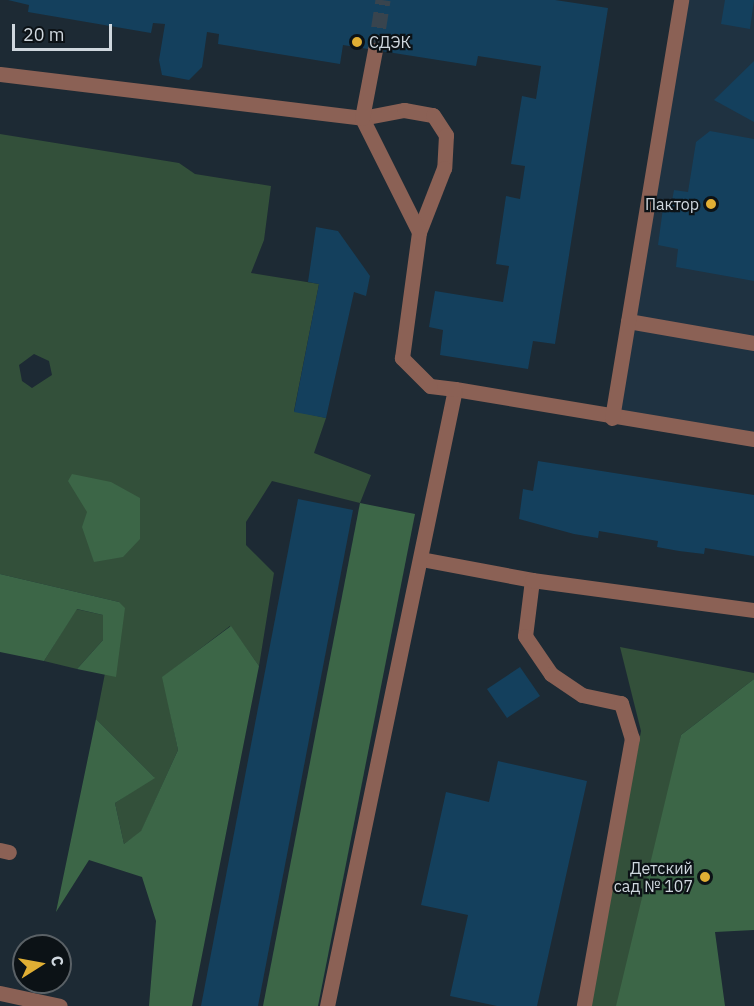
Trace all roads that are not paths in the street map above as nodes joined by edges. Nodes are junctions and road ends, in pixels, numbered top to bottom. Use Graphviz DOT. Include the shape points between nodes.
graph roads {
  1 [pos="681,0"];
  2 [pos="375,50"];
  3 [pos="0,74"];
  4 [pos="362,118"];
  5 [pos="419,232"];
  6 [pos="628,321"];
  7 [pos="754,343"];
  8 [pos="455,389"];
  9 [pos="612,418"];
  10 [pos="754,439"];
  11 [pos="421,559"];
  12 [pos="532,580"];
  13 [pos="754,610"];
  14 [pos="0,993"];
  15 [pos="60,1006"];
  16 [pos="327,1006"];
  17 [pos="584,1006"];
  1 -- 6 [label="lane"];
  2 -- 4 [label="lane"];
  3 -- 4 [label="lane"];
  4 -- 5 [label="lane"];
  4 -- 5 [label="lane" via="404,110 432,115 446,135 444,168"];
  5 -- 8 [label="lane" via="402,358 430,386"];
  6 -- 7 [label="lane"];
  6 -- 9 [label="lane"];
  8 -- 9 [label="lane"];
  8 -- 11 [label="lane"];
  9 -- 10 [label="lane"];
  11 -- 12 [label="lane"];
  11 -- 16 [label="lane"];
  12 -- 13 [label="lane"];
  12 -- 17 [label="lane" via="525,636 551,674 582,695 621,703 632,738"];
  14 -- 15 [label="lane"];
}
